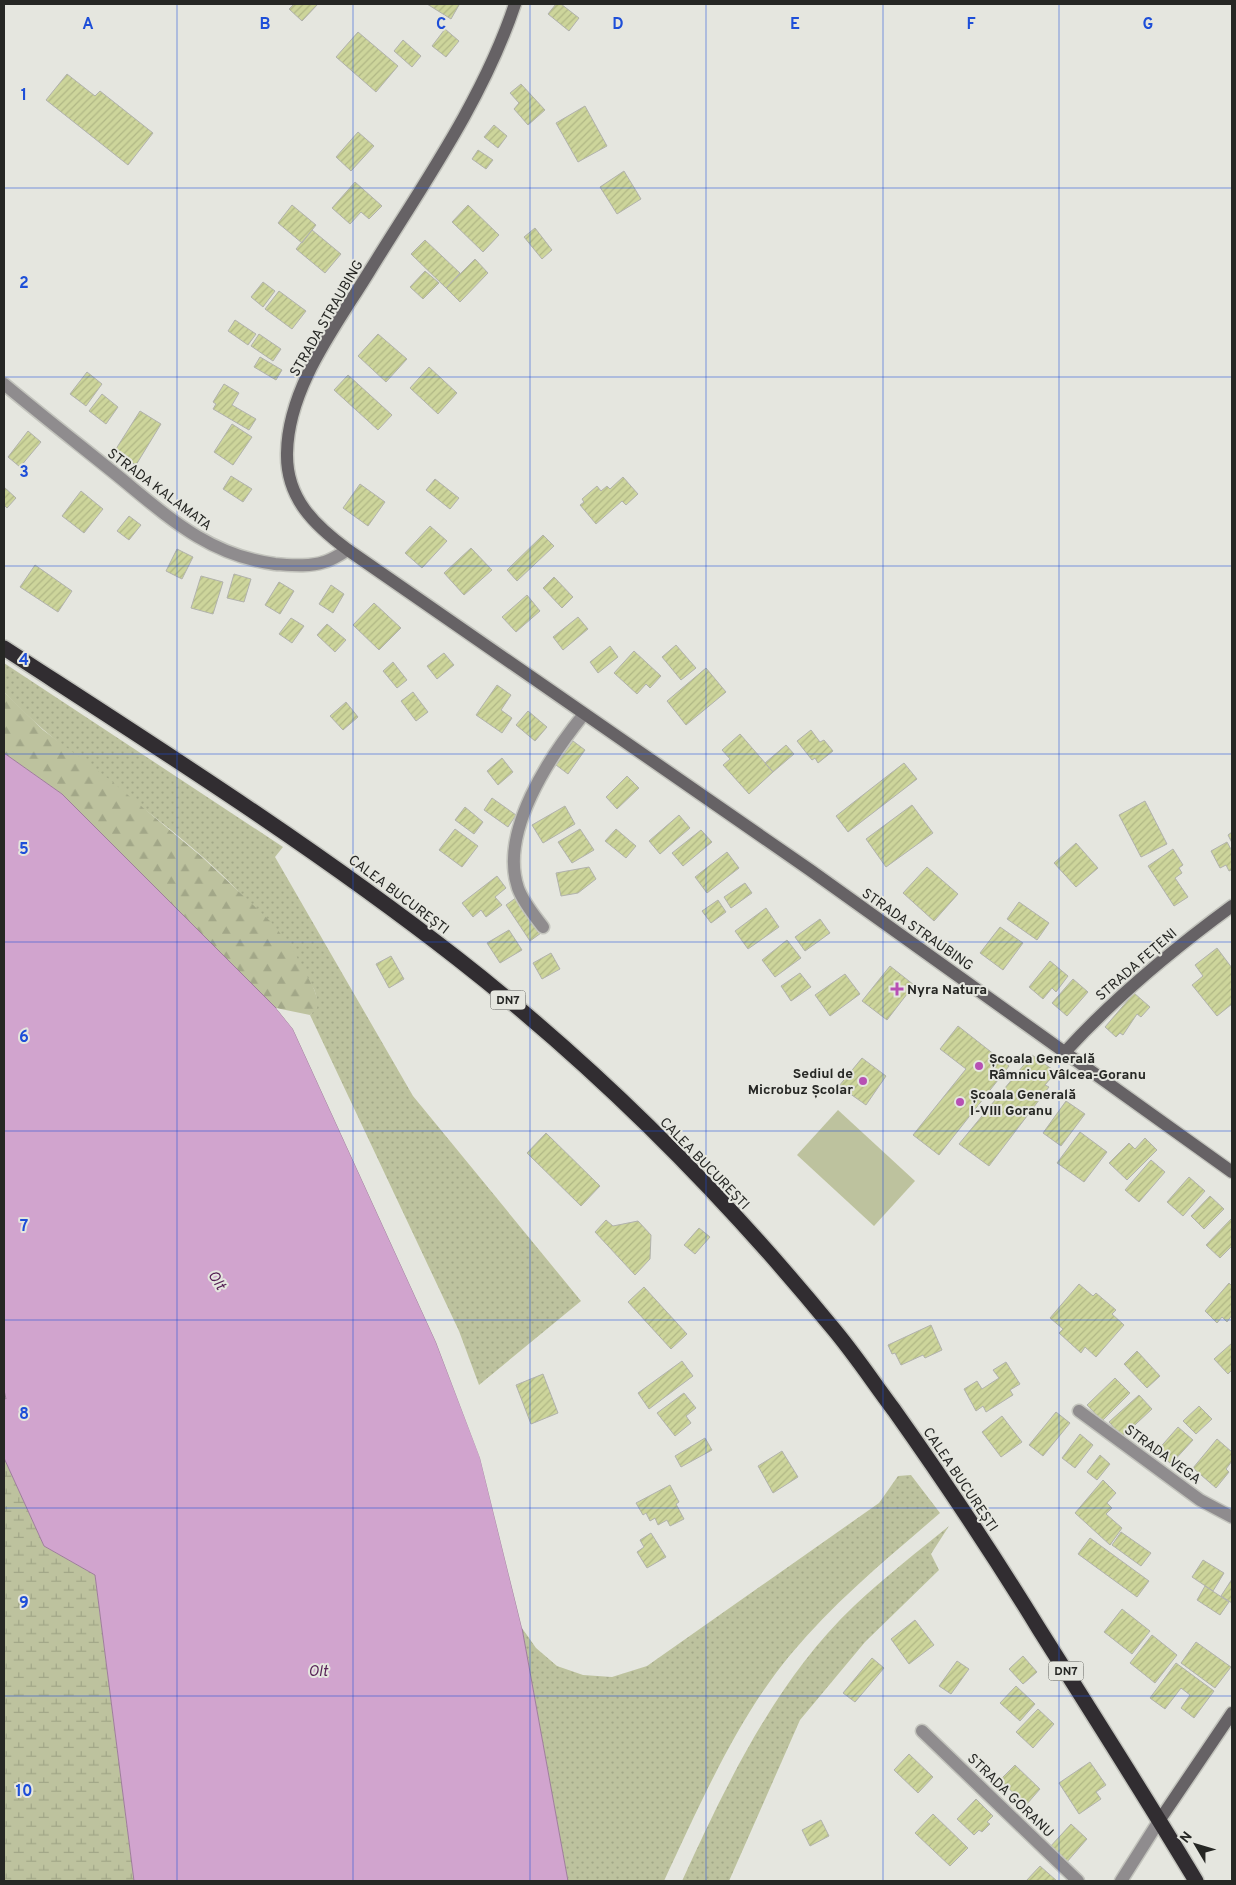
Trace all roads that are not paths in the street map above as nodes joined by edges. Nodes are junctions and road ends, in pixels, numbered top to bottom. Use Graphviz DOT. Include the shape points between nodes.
graph roads {
  1 [pos="515,4"];
  2 [pos="4,384"];
  3 [pos="348,550"];
  4 [pos="4,648"];
  5 [pos="584,714"];
  6 [pos="1232,906"];
  7 [pos="543,927"];
  8 [pos="1065,1052"];
  9 [pos="1232,1172"];
  10 [pos="1079,1411"];
  11 [pos="1232,1517"];
  12 [pos="1232,1713"];
  13 [pos="922,1731"];
  14 [pos="1159,1821"];
  15 [pos="1078,1881"];
  16 [pos="1121,1881"];
  17 [pos="1196,1881"];
  1 -- 3 [label="main road, STRADA STRAUBING" via="500,44 470,104 326,343 294,410 287,454 295,497 320,528"];
  2 -- 3 [label="street, STRADA KALAMATA" via="204,542 260,562 289,565 325,562"];
  3 -- 5 [label="main road, STRADA STRAUBING"];
  4 -- 14 [label="highway, CALEA BUCUREȘTI / DN7" via="308,848 416,926 582,1065 705,1185 834,1329 917,1443 987,1545"];
  5 -- 7 [label="street" via="536,786 518,836 515,873 519,889"];
  5 -- 8 [label="main road, STRADA STRAUBING"];
  6 -- 8 [label="main road, STRADA FEȚENI" via="1136,981"];
  8 -- 9 [label="main road, STRADA STRAUBING"];
  10 -- 11 [label="street, STRADA VEGA" via="1200,1500"];
  12 -- 14 [label="main road"];
  13 -- 15 [label="street, STRADA GORANU"];
  14 -- 16 [label="street"];
  14 -- 17 [label="highway, CALEA BUCUREȘTI / DN7"];
}
